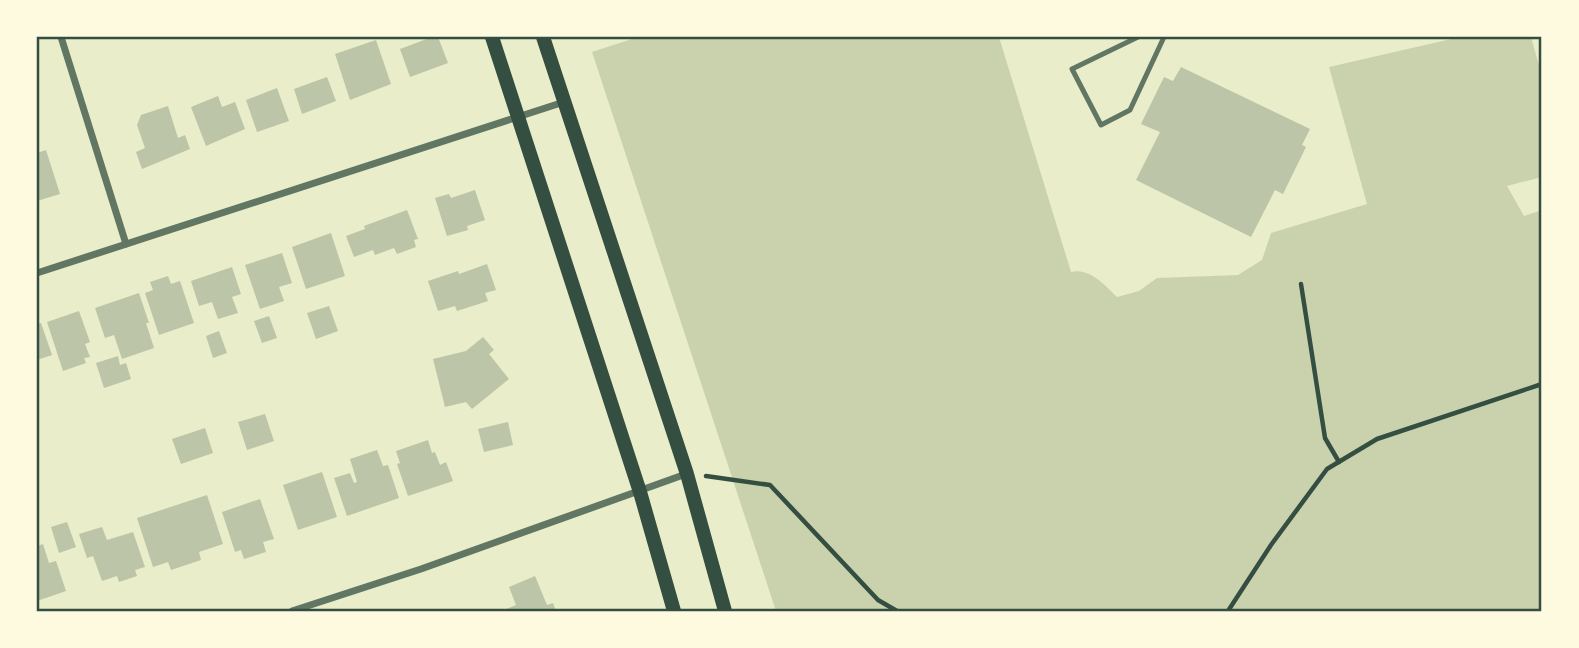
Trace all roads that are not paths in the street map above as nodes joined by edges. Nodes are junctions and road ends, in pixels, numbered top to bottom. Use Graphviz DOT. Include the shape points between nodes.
graph roads {
  1 [pos="61,37"];
  2 [pos="492,37"];
  3 [pos="543,37"];
  4 [pos="1138,37"];
  5 [pos="1164,37"];
  6 [pos="565,102"];
  7 [pos="519,118"];
  8 [pos="126,244"];
  9 [pos="37,273"];
  10 [pos="687,474"];
  11 [pos="640,492"];
  12 [pos="292,611"];
  13 [pos="674,611"];
  14 [pos="725,611"];
  1 -- 8 [label="street"];
  2 -- 7 [label="main road"];
  3 -- 6 [label="main road"];
  4 -- 5 [label="lane" via="1072,69 1101,125 1130,110"];
  6 -- 7 [label="street"];
  6 -- 10 [label="main road"];
  7 -- 8 [label="street"];
  7 -- 11 [label="main road"];
  8 -- 9 [label="street"];
  10 -- 11 [label="street"];
  10 -- 14 [label="main road"];
  11 -- 12 [label="street"];
  11 -- 13 [label="main road"];
}
